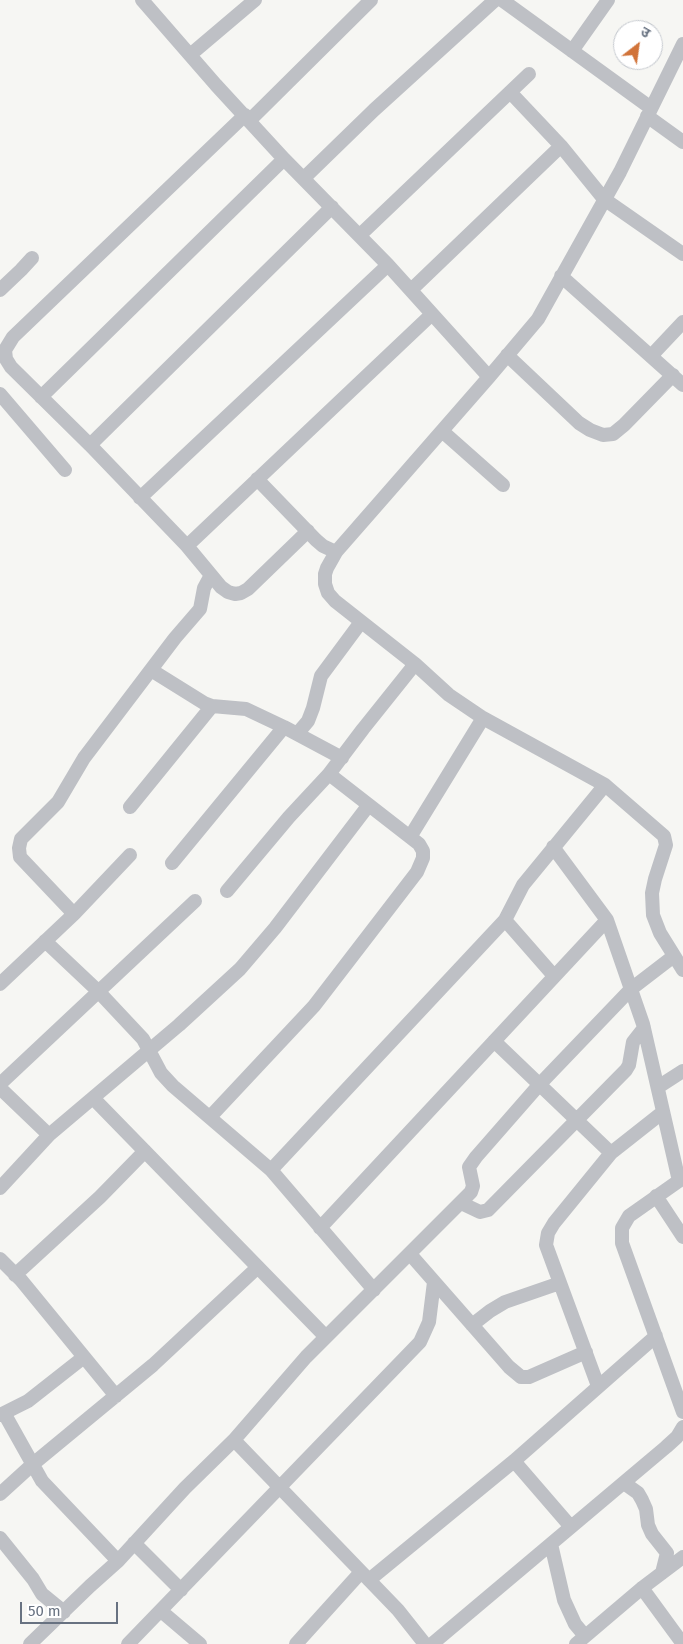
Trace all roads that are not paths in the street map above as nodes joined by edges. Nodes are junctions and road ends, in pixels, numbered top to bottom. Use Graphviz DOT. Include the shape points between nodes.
graph roads {
  1 [pos="142,0"];
  2 [pos="255,0"];
  3 [pos="371,0"];
  4 [pos="495,0"];
  5 [pos="502,0"];
  6 [pos="608,0"];
  7 [pos="683,44"];
  8 [pos="572,51"];
  9 [pos="190,55"];
  10 [pos="529,74"];
  11 [pos="510,92"];
  12 [pos="649,112"];
  13 [pos="248,117"];
  14 [pos="683,142"];
  15 [pos="561,146"];
  16 [pos="284,159"];
  17 [pos="304,178"];
  18 [pos="604,199"];
  19 [pos="332,207"];
  20 [pos="360,236"];
  21 [pos="683,254"];
  22 [pos="32,258"];
  23 [pos="388,265"];
  24 [pos="561,276"];
  25 [pos="0,290"];
  26 [pos="411,290"];
  27 [pos="432,314"];
  28 [pos="683,322"];
  29 [pos="507,355"];
  30 [pos="651,356"];
  31 [pos="489,377"];
  32 [pos="678,380"];
  33 [pos="0,394"];
  34 [pos="42,397"];
  35 [pos="442,431"];
  36 [pos="90,445"];
  37 [pos="65,470"];
  38 [pos="257,480"];
  39 [pos="503,485"];
  40 [pos="140,498"];
  41 [pos="308,531"];
  42 [pos="187,546"];
  43 [pos="336,552"];
  44 [pos="211,575"];
  45 [pos="361,622"];
  46 [pos="415,664"];
  47 [pos="151,670"];
  48 [pos="212,706"];
  49 [pos="483,718"];
  50 [pos="284,727"];
  51 [pos="297,734"];
  52 [pos="342,758"];
  53 [pos="329,774"];
  54 [pos="605,785"];
  55 [pos="368,806"];
  56 [pos="130,807"];
  57 [pos="410,837"];
  58 [pos="552,847"];
  59 [pos="130,856"];
  60 [pos="172,864"];
  61 [pos="227,891"];
  62 [pos="194,901"];
  63 [pos="74,914"];
  64 [pos="505,920"];
  65 [pos="607,920"];
  66 [pos="45,941"];
  67 [pos="674,956"];
  68 [pos="683,970"];
  69 [pos="554,976"];
  70 [pos="0,984"];
  71 [pos="631,989"];
  72 [pos="98,990"];
  73 [pos="644,1028"];
  74 [pos="494,1041"];
  75 [pos="149,1049"];
  76 [pos="683,1071"];
  77 [pos="0,1084"];
  78 [pos="539,1085"];
  79 [pos="658,1087"];
  80 [pos="0,1088"];
  81 [pos="93,1098"];
  82 [pos="663,1112"];
  83 [pos="210,1117"];
  84 [pos="576,1120"];
  85 [pos="50,1136"];
  86 [pos="145,1151"];
  87 [pos="611,1153"];
  88 [pos="271,1170"];
  89 [pos="681,1180"];
  90 [pos="0,1188"];
  91 [pos="656,1196"];
  92 [pos="461,1203"];
  93 [pos="320,1228"];
  94 [pos="683,1237"];
  95 [pos="410,1254"];
  96 [pos="0,1259"];
  97 [pos="258,1267"];
  98 [pos="15,1275"];
  99 [pos="434,1282"];
  100 [pos="560,1283"];
  101 [pos="374,1290"];
  102 [pos="472,1325"];
  103 [pos="656,1336"];
  104 [pos="326,1337"];
  105 [pos="586,1352"];
  106 [pos="84,1357"];
  107 [pos="598,1386"];
  108 [pos="116,1396"];
  109 [pos="683,1412"];
  110 [pos="2,1414"];
  111 [pos="683,1427"];
  112 [pos="234,1440"];
  113 [pos="514,1461"];
  114 [pos="33,1464"];
  115 [pos="624,1483"];
  116 [pos="280,1488"];
  117 [pos="0,1494"];
  118 [pos="572,1527"];
  119 [pos="0,1538"];
  120 [pos="134,1543"];
  121 [pos="551,1544"];
  122 [pos="683,1557"];
  123 [pos="118,1561"];
  124 [pos="662,1573"];
  125 [pos="365,1576"];
  126 [pos="642,1588"];
  127 [pos="181,1590"];
  128 [pos="161,1611"];
  129 [pos="64,1612"];
  130 [pos="580,1640"];
  131 [pos="30,1644"];
  132 [pos="128,1644"];
  133 [pos="200,1644"];
  134 [pos="296,1644"];
  135 [pos="425,1644"];
  136 [pos="432,1644"];
  137 [pos="683,1644"];
  1 -- 9 [label="street"];
  2 -- 9 [label="street"];
  3 -- 13 [label="street"];
  4 -- 17 [label="street"];
  5 -- 8 [label="street"];
  6 -- 8 [label="street"];
  7 -- 12 [label="street"];
  8 -- 12 [label="street"];
  9 -- 13 [label="street"];
  10 -- 11 [label="street"];
  11 -- 15 [label="street"];
  11 -- 20 [label="street"];
  12 -- 14 [label="street"];
  12 -- 18 [label="street"];
  13 -- 16 [label="street"];
  13 -- 34 [label="street" via="13,337 5,350 6,359"];
  15 -- 18 [label="street"];
  15 -- 26 [label="street"];
  16 -- 17 [label="street"];
  16 -- 34 [label="street"];
  17 -- 19 [label="street"];
  18 -- 21 [label="street"];
  18 -- 24 [label="street"];
  19 -- 20 [label="street"];
  19 -- 36 [label="street"];
  20 -- 23 [label="street"];
  22 -- 25 [label="street"];
  23 -- 26 [label="street"];
  23 -- 40 [label="street"];
  24 -- 29 [label="street" via="538,319"];
  24 -- 30 [label="street"];
  26 -- 27 [label="street"];
  27 -- 31 [label="street"];
  27 -- 38 [label="street"];
  28 -- 30 [label="street"];
  29 -- 31 [label="street"];
  29 -- 32 [label="street" via="580,423 603,435 613,434"];
  30 -- 32 [label="street"];
  31 -- 35 [label="street"];
  33 -- 37 [label="street"];
  34 -- 36 [label="street"];
  35 -- 39 [label="street"];
  35 -- 43 [label="street"];
  36 -- 40 [label="street"];
  38 -- 41 [label="street"];
  38 -- 42 [label="street"];
  40 -- 42 [label="street"];
  41 -- 43 [label="street" via="323,546"];
  41 -- 44 [label="street" via="241,593 228,592"];
  42 -- 44 [label="street"];
  43 -- 45 [label="street" via="325,574 328,593"];
  44 -- 47 [label="street" via="204,588 200,609"];
  45 -- 46 [label="street"];
  45 -- 51 [label="street" via="321,676 308,721"];
  46 -- 49 [label="street" via="448,695"];
  46 -- 52 [label="street"];
  47 -- 48 [label="street"];
  47 -- 63 [label="street" via="84,758 58,802 21,839 20,857"];
  48 -- 50 [label="street" via="246,709"];
  48 -- 56 [label="street"];
  49 -- 54 [label="street"];
  49 -- 57 [label="street"];
  50 -- 51 [label="street"];
  50 -- 60 [label="street"];
  51 -- 52 [label="street"];
  52 -- 53 [label="street"];
  53 -- 55 [label="street"];
  53 -- 61 [label="street"];
  54 -- 58 [label="street"];
  54 -- 67 [label="street" via="664,836 666,845 652,893 653,915"];
  55 -- 57 [label="street"];
  55 -- 75 [label="street" via="259,948 240,969"];
  57 -- 83 [label="street" via="420,844 423,851 417,872 314,1006"];
  58 -- 64 [label="street" via="523,885"];
  58 -- 65 [label="street"];
  59 -- 63 [label="street"];
  62 -- 72 [label="street"];
  63 -- 66 [label="street"];
  64 -- 69 [label="street"];
  64 -- 88 [label="street"];
  65 -- 69 [label="street"];
  65 -- 71 [label="street"];
  66 -- 70 [label="street"];
  66 -- 72 [label="street"];
  67 -- 68 [label="street"];
  67 -- 71 [label="street"];
  69 -- 74 [label="street"];
  71 -- 73 [label="street"];
  71 -- 78 [label="street"];
  72 -- 75 [label="street"];
  72 -- 77 [label="street"];
  73 -- 79 [label="street"];
  73 -- 84 [label="street" via="633,1042 626,1070"];
  74 -- 78 [label="street"];
  74 -- 93 [label="street"];
  75 -- 81 [label="street"];
  75 -- 83 [label="street" via="173,1086"];
  76 -- 79 [label="street"];
  78 -- 84 [label="street"];
  78 -- 92 [label="street" via="469,1167 474,1186"];
  79 -- 82 [label="street"];
  80 -- 85 [label="street"];
  81 -- 85 [label="street"];
  81 -- 86 [label="street"];
  82 -- 87 [label="street"];
  82 -- 89 [label="street"];
  83 -- 88 [label="street"];
  84 -- 87 [label="street"];
  84 -- 92 [label="street" via="488,1210 480,1212"];
  85 -- 90 [label="street"];
  86 -- 97 [label="street"];
  86 -- 98 [label="street"];
  87 -- 100 [label="street" via="548,1233 546,1245"];
  88 -- 93 [label="street"];
  89 -- 91 [label="street"];
  91 -- 94 [label="street"];
  91 -- 103 [label="street" via="629,1216 622,1228 622,1243"];
  92 -- 95 [label="street"];
  93 -- 101 [label="street"];
  95 -- 99 [label="street"];
  95 -- 101 [label="street"];
  96 -- 98 [label="street"];
  97 -- 104 [label="street"];
  97 -- 108 [label="street"];
  98 -- 106 [label="street"];
  99 -- 102 [label="street"];
  99 -- 116 [label="street" via="429,1322 420,1342"];
  100 -- 102 [label="street" via="505,1302"];
  100 -- 105 [label="street"];
  101 -- 104 [label="street"];
  102 -- 105 [label="street" via="508,1367 521,1377 529,1377"];
  103 -- 107 [label="street"];
  103 -- 109 [label="street"];
  104 -- 112 [label="street"];
  105 -- 107 [label="street"];
  106 -- 108 [label="street"];
  106 -- 110 [label="street" via="28,1401"];
  107 -- 113 [label="street"];
  108 -- 114 [label="street"];
  110 -- 114 [label="street"];
  111 -- 115 [label="street" via="677,1437"];
  112 -- 116 [label="street"];
  112 -- 120 [label="street"];
  113 -- 118 [label="street"];
  113 -- 125 [label="street"];
  114 -- 117 [label="street"];
  114 -- 123 [label="street" via="42,1481"];
  115 -- 118 [label="street"];
  115 -- 124 [label="street" via="638,1493 652,1534 667,1553"];
  116 -- 125 [label="street"];
  116 -- 127 [label="street"];
  118 -- 121 [label="street"];
  119 -- 129 [label="street" via="42,1594"];
  120 -- 123 [label="street"];
  120 -- 127 [label="street"];
  121 -- 130 [label="street" via="564,1600"];
  121 -- 136 [label="street"];
  122 -- 124 [label="street"];
  123 -- 129 [label="street"];
  124 -- 126 [label="street"];
  125 -- 134 [label="street"];
  125 -- 135 [label="street"];
  126 -- 130 [label="street"];
  126 -- 137 [label="street"];
  127 -- 128 [label="street"];
  128 -- 132 [label="street"];
  128 -- 133 [label="street"];
  129 -- 131 [label="street"];
}
